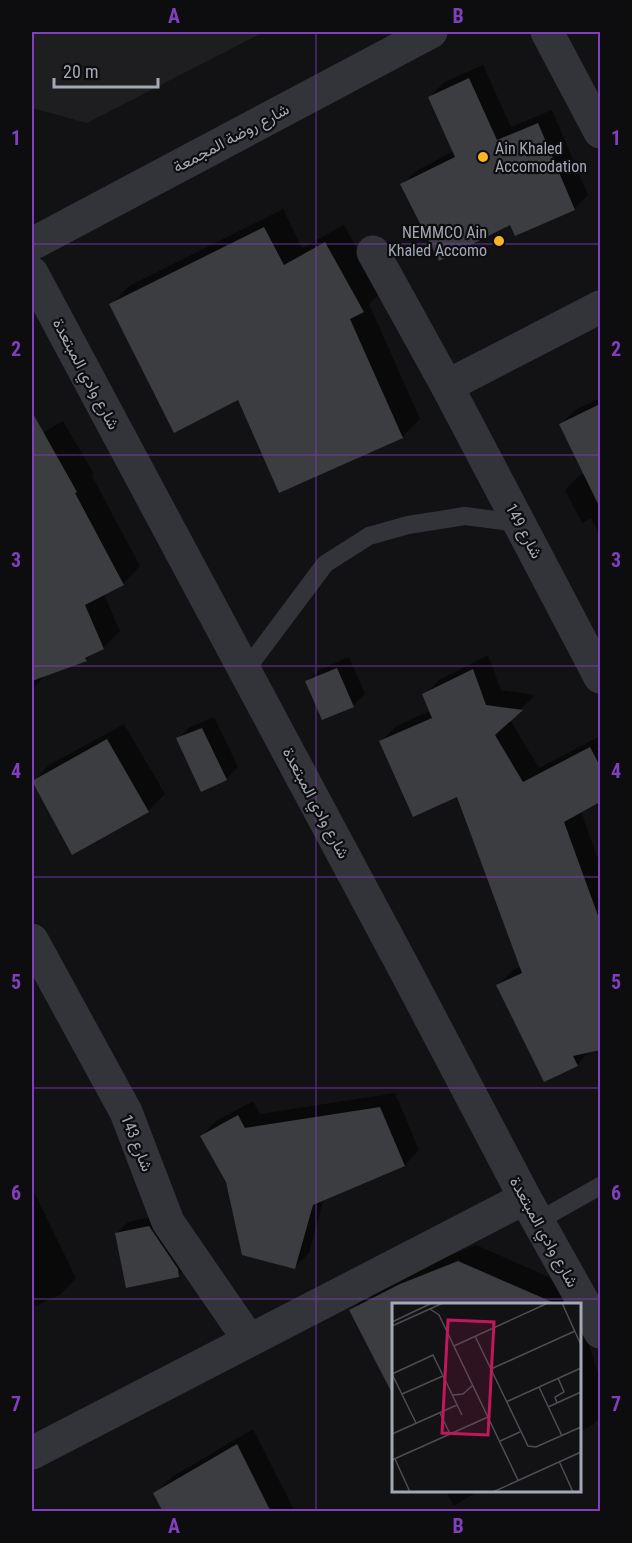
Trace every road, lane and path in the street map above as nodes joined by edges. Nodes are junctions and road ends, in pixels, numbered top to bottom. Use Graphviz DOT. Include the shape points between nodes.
graph roads {
  1 [pos="431,32"];
  2 [pos="547,32"];
  3 [pos="600,132"];
  4 [pos="32,244"];
  5 [pos="373,252"];
  6 [pos="32,273"];
  7 [pos="600,308"];
  8 [pos="447,386"];
  9 [pos="519,523"];
  10 [pos="245,671"];
  11 [pos="600,677"];
  12 [pos="32,940"];
  13 [pos="600,1186"];
  14 [pos="531,1209"];
  15 [pos="600,1332"];
  16 [pos="249,1340"];
  17 [pos="32,1453"];
  1 -- 4 [label="street, شارع روضة المجمعة"];
  2 -- 3 [label="street"];
  5 -- 8 [label="street, شارع 149"];
  6 -- 10 [label="street, شارع وادي المبتعدة"];
  7 -- 8 [label="street"];
  8 -- 9 [label="street, شارع 149"];
  9 -- 10 [label="lane" via="465,516 369,536 325,564"];
  9 -- 11 [label="street, شارع 149"];
  10 -- 14 [label="street, شارع وادي المبتعدة"];
  12 -- 16 [label="street, شارع 143" via="126,1113 168,1222"];
  13 -- 14 [label="lane"];
  14 -- 15 [label="street, شارع وادي المبتعدة"];
  14 -- 16 [label="street"];
  16 -- 17 [label="street"];
}
